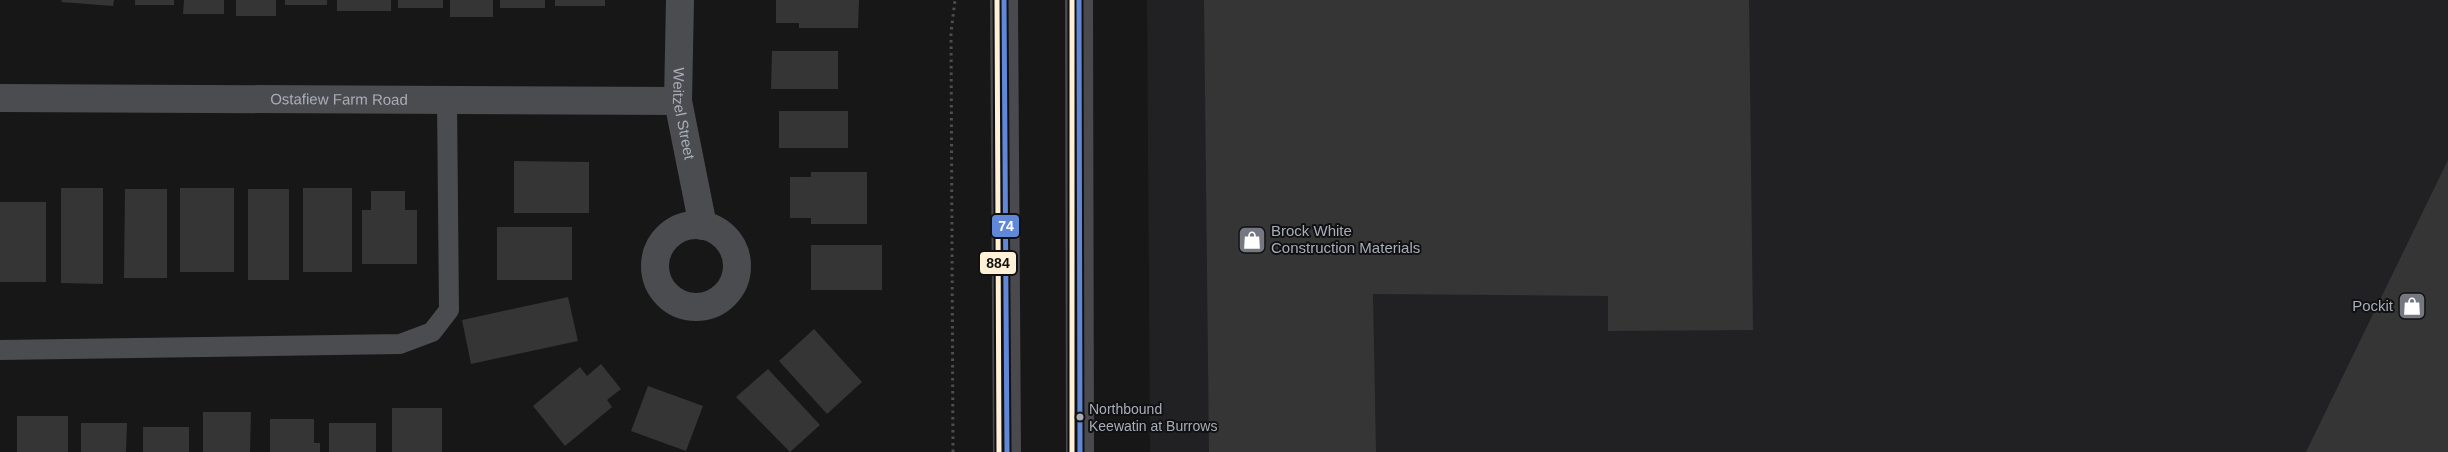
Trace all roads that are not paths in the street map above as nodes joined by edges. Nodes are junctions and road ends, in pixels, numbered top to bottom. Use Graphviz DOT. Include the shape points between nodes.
graph roads {
  1 [pos="680,0"];
  2 [pos="1004,0"];
  3 [pos="1079,0"];
  4 [pos="0,98"];
  5 [pos="447,100"];
  6 [pos="678,101"];
  7 [pos="703,226"];
  8 [pos="0,350"];
  9 [pos="1007,452"];
  10 [pos="1080,452"];
  1 -- 6 [label="street, Weitzel Street"];
  2 -- 9 [label="main road"];
  3 -- 10 [label="main road"];
  4 -- 5 [label="street, Ostafiew Farm Road"];
  5 -- 6 [label="street, Ostafiew Farm Road"];
  5 -- 8 [label="lane" via="449,310 432,332 400,344"];
  6 -- 7 [label="street, Weitzel Street"];
}
